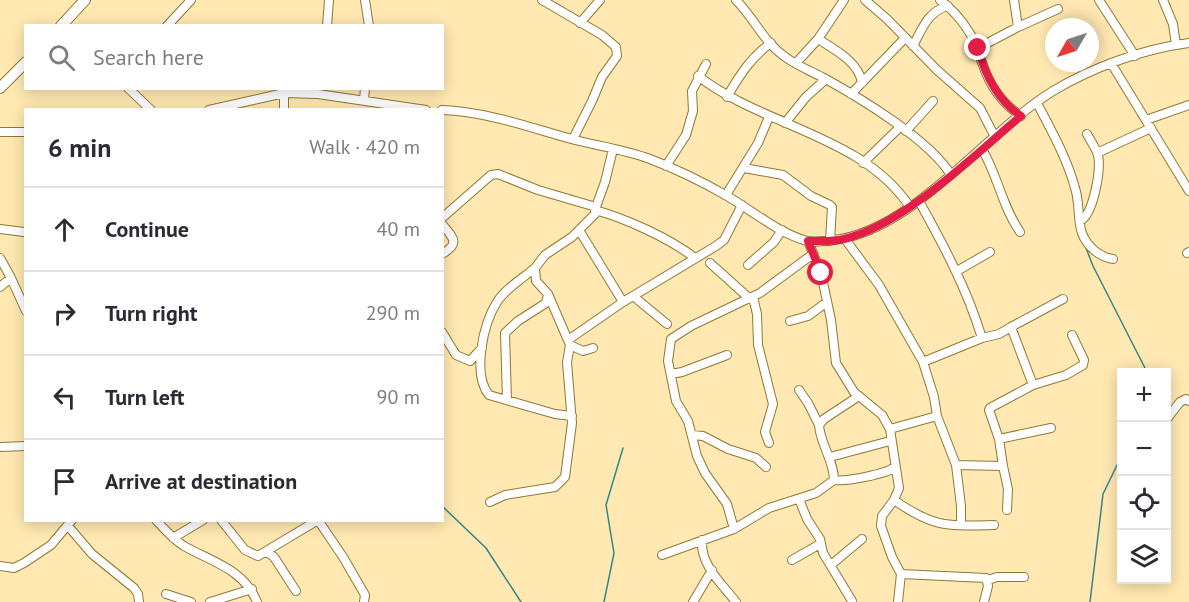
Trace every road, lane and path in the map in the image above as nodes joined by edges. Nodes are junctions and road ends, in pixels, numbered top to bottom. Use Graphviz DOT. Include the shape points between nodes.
graph roads {
  1 [pos="85,0"];
  2 [pos="191,0"];
  3 [pos="329,0"];
  4 [pos="365,0"];
  5 [pos="542,0"];
  6 [pos="600,0"];
  7 [pos="736,0"];
  8 [pos="844,0"];
  9 [pos="865,0"];
  10 [pos="940,0"];
  11 [pos="1014,0"];
  12 [pos="1099,0"];
  13 [pos="1163,0"];
  14 [pos="948,6"];
  15 [pos="1058,9"];
  16 [pos="580,23"];
  17 [pos="64,24"];
  18 [pos="169,24"];
  19 [pos="327,24"];
  20 [pos="369,24"];
  21 [pos="1018,27"];
  22 [pos="905,38"];
  23 [pos="818,39"];
  24 [pos="771,43"];
  25 [pos="1189,43"];
  26 [pos="1176,45"];
  27 [pos="913,46"];
  28 [pos="978,48"];
  29 [pos="1135,56"];
  30 [pos="796,63"];
  31 [pos="1111,63"];
  32 [pos="24,64"];
  33 [pos="706,64"];
  34 [pos="698,76"];
  35 [pos="826,79"];
  36 [pos="862,83"];
  37 [pos="0,88"];
  38 [pos="130,90"];
  39 [pos="365,90"];
  40 [pos="318,91"];
  41 [pos="284,93"];
  42 [pos="851,94"];
  43 [pos="727,96"];
  44 [pos="364,100"];
  45 [pos="933,101"];
  46 [pos="1037,103"];
  47 [pos="1189,105"];
  48 [pos="149,108"];
  49 [pos="218,108"];
  50 [pos="284,108"];
  51 [pos="414,108"];
  52 [pos="444,110"];
  53 [pos="1021,116"];
  54 [pos="769,117"];
  55 [pos="1146,120"];
  56 [pos="785,123"];
  57 [pos="1151,128"];
  58 [pos="903,129"];
  59 [pos="0,132"];
  60 [pos="24,132"];
  61 [pos="1087,134"];
  62 [pos="995,137"];
  63 [pos="573,139"];
  64 [pos="614,149"];
  65 [pos="982,149"];
  66 [pos="1097,153"];
  67 [pos="863,163"];
  68 [pos="666,166"];
  69 [pos="744,168"];
  70 [pos="951,175"];
  71 [pos="1189,191"];
  72 [pos="726,195"];
  73 [pos="919,201"];
  74 [pos="742,205"];
  75 [pos="909,207"];
  76 [pos="596,209"];
  77 [pos="444,216"];
  78 [pos="1080,221"];
  79 [pos="444,227"];
  80 [pos="0,229"];
  81 [pos="579,230"];
  82 [pos="782,230"];
  83 [pos="1020,231"];
  84 [pos="24,232"];
  85 [pos="845,239"];
  86 [pos="808,241"];
  87 [pos="830,241"];
  88 [pos="990,252"];
  89 [pos="444,253"];
  90 [pos="813,255"];
  91 [pos="0,258"];
  92 [pos="695,258"];
  93 [pos="1113,259"];
  94 [pos="710,263"];
  95 [pos="748,265"];
  96 [pos="535,268"];
  97 [pos="957,270"];
  98 [pos="11,278"];
  99 [pos="0,287"];
  100 [pos="21,289"];
  101 [pos="548,294"];
  102 [pos="633,296"];
  103 [pos="751,298"];
  104 [pos="1063,299"];
  105 [pos="623,302"];
  106 [pos="827,302"];
  107 [pos="790,321"];
  108 [pos="667,324"];
  109 [pos="1011,327"];
  110 [pos="444,335"];
  111 [pos="1072,335"];
  112 [pos="982,338"];
  113 [pos="569,343"];
  114 [pos="482,348"];
  115 [pos="593,348"];
  116 [pos="727,355"];
  117 [pos="923,362"];
  118 [pos="671,374"];
  119 [pos="1033,385"];
  120 [pos="799,390"];
  121 [pos="859,396"];
  122 [pos="507,400"];
  123 [pos="1189,401"];
  124 [pos="1171,414"];
  125 [pos="572,416"];
  126 [pos="937,416"];
  127 [pos="819,425"];
  128 [pos="1051,428"];
  129 [pos="890,429"];
  130 [pos="692,435"];
  131 [pos="999,439"];
  132 [pos="890,441"];
  133 [pos="769,443"];
  134 [pos="24,446"];
  135 [pos="0,447"];
  136 [pos="830,457"];
  137 [pos="956,465"];
  138 [pos="766,466"];
  139 [pos="1003,466"];
  140 [pos="895,467"];
  141 [pos="834,480"];
  142 [pos="799,499"];
  143 [pos="894,500"];
  144 [pos="490,502"];
  145 [pos="1007,510"];
  146 [pos="158,522"];
  147 [pos="199,522"];
  148 [pos="223,522"];
  149 [pos="315,522"];
  150 [pos="319,522"];
  151 [pos="70,523"];
  152 [pos="961,525"];
  153 [pos="994,525"];
  154 [pos="734,529"];
  155 [pos="173,538"];
  156 [pos="862,539"];
  157 [pos="702,540"];
  158 [pos="820,544"];
  159 [pos="267,552"];
  160 [pos="662,555"];
  161 [pos="792,560"];
  162 [pos="832,564"];
  163 [pos="0,566"];
  164 [pos="712,570"];
  165 [pos="901,574"];
  166 [pos="1024,577"];
  167 [pos="988,580"];
  168 [pos="252,589"];
  169 [pos="296,591"];
  170 [pos="166,594"];
  171 [pos="852,601"];
  172 [pos="139,602"];
  173 [pos="191,602"];
  174 [pos="210,602"];
  175 [pos="257,602"];
  176 [pos="364,602"];
  177 [pos="693,602"];
  178 [pos="736,602"];
  179 [pos="898,602"];
  180 [pos="984,602"];
  1 -- 17 [label="main road"];
  2 -- 18 [label="street"];
  3 -- 19 [label="street"];
  4 -- 20 [label="street"];
  5 -- 16 [label="street"];
  6 -- 16 [label="street"];
  7 -- 24 [label="street"];
  8 -- 23 [label="street"];
  9 -- 22 [label="street"];
  10 -- 14 [label="street"];
  11 -- 21 [label="street"];
  12 -- 29 [label="street"];
  13 -- 26 [label="street"];
  14 -- 27 [label="street" via="930,16"];
  14 -- 28 [label="street"];
  15 -- 21 [label="street"];
  16 -- 63 [label="street" via="612,42 617,53"];
  21 -- 28 [label="street"];
  22 -- 27 [label="street"];
  22 -- 36 [label="street"];
  23 -- 30 [label="street"];
  23 -- 36 [label="street" via="850,62"];
  24 -- 30 [label="street"];
  24 -- 43 [label="street" via="748,64"];
  25 -- 26 [label="street"];
  26 -- 29 [label="street"];
  27 -- 62 [label="street" via="980,108"];
  28 -- 53 [label="street" via="990,82"];
  29 -- 31 [label="street"];
  30 -- 35 [label="street"];
  31 -- 46 [label="street"];
  31 -- 55 [label="street"];
  32 -- 37 [label="main road"];
  33 -- 34 [label="street"];
  34 -- 43 [label="street"];
  34 -- 68 [label="street" via="686,135"];
  35 -- 42 [label="street"];
  35 -- 56 [label="street"];
  36 -- 42 [label="street"];
  38 -- 48 [label="street"];
  39 -- 44 [label="street"];
  40 -- 41 [label="street"];
  40 -- 44 [label="street"];
  41 -- 49 [label="street"];
  41 -- 50 [label="street"];
  42 -- 58 [label="street"];
  43 -- 54 [label="street"];
  44 -- 51 [label="street"];
  45 -- 58 [label="street"];
  46 -- 53 [label="street"];
  46 -- 78 [label="street" via="1072,179"];
  47 -- 55 [label="street"];
  52 -- 63 [label="street" via="487,115"];
  53 -- 62 [label="street"];
  54 -- 56 [label="street"];
  54 -- 69 [label="street"];
  55 -- 57 [label="street"];
  56 -- 67 [label="street" via="839,147"];
  57 -- 66 [label="street"];
  57 -- 71 [label="street"];
  58 -- 67 [label="street"];
  58 -- 70 [label="street" via="932,151"];
  59 -- 60 [label="street"];
  61 -- 66 [label="street"];
  62 -- 65 [label="street"];
  63 -- 64 [label="street"];
  64 -- 68 [label="street"];
  64 -- 76 [label="street"];
  65 -- 70 [label="street"];
  65 -- 83 [label="street" via="1004,205"];
  66 -- 78 [label="street" via="1097,183 1087,216"];
  67 -- 75 [label="street" via="888,180"];
  68 -- 72 [label="street"];
  69 -- 72 [label="street"];
  69 -- 87 [label="street" via="783,175 830,205"];
  70 -- 73 [label="street"];
  72 -- 74 [label="street"];
  73 -- 75 [label="street"];
  73 -- 97 [label="street"];
  74 -- 82 [label="street"];
  74 -- 92 [label="street" via="724,240"];
  75 -- 85 [label="street" via="885,223"];
  76 -- 77 [label="street" via="498,174 491,175"];
  76 -- 81 [label="street" via="596,214"];
  76 -- 92 [label="street" via="654,234"];
  78 -- 93 [label="street" via="1082,233 1092,248"];
  79 -- 89 [label="street" via="454,244"];
  80 -- 84 [label="street"];
  81 -- 96 [label="street" via="545,255"];
  81 -- 105 [label="street"];
  82 -- 86 [label="street"];
  82 -- 95 [label="street"];
  85 -- 87 [label="street"];
  85 -- 117 [label="street" via="879,285"];
  86 -- 87 [label="street"];
  86 -- 90 [label="street"];
  88 -- 97 [label="street"];
  90 -- 103 [label="street"];
  90 -- 106 [label="street"];
  91 -- 98 [label="street"];
  92 -- 102 [label="street"];
  94 -- 103 [label="street"];
  96 -- 101 [label="street" via="536,281"];
  96 -- 114 [label="street" via="498,300"];
  97 -- 112 [label="street"];
  98 -- 99 [label="street"];
  98 -- 100 [label="street"];
  101 -- 113 [label="street"];
  101 -- 122 [label="street" via="546,303 505,333"];
  102 -- 105 [label="street"];
  102 -- 108 [label="street"];
  103 -- 118 [label="street" via="671,339"];
  103 -- 133 [label="street" via="773,404 765,432"];
  104 -- 109 [label="street"];
  105 -- 113 [label="street"];
  106 -- 107 [label="street" via="808,316"];
  106 -- 121 [label="street" via="837,363"];
  109 -- 112 [label="street"];
  109 -- 119 [label="street"];
  110 -- 114 [label="street" via="456,355 470,361"];
  111 -- 119 [label="street" via="1083,365"];
  112 -- 117 [label="street"];
  113 -- 115 [label="street" via="583,351"];
  113 -- 125 [label="street"];
  114 -- 122 [label="street" via="482,386 489,395"];
  116 -- 118 [label="street"];
  117 -- 126 [label="street"];
  118 -- 130 [label="street" via="676,400"];
  119 -- 131 [label="street" via="990,408"];
  120 -- 127 [label="street"];
  121 -- 127 [label="street"];
  121 -- 129 [label="street" via="882,415"];
  122 -- 125 [label="street"];
  123 -- 124 [label="street" via="1180,402"];
  125 -- 144 [label="street" via="565,477 555,487 505,495"];
  126 -- 129 [label="street"];
  126 -- 137 [label="street"];
  127 -- 136 [label="street"];
  128 -- 131 [label="street"];
  129 -- 132 [label="street"];
  130 -- 138 [label="street" via="750,455"];
  130 -- 154 [label="street" via="697,456 727,504"];
  131 -- 139 [label="street"];
  132 -- 136 [label="street"];
  132 -- 140 [label="street"];
  134 -- 135 [label="street"];
  136 -- 141 [label="street"];
  137 -- 139 [label="street"];
  137 -- 152 [label="street"];
  139 -- 145 [label="street"];
  140 -- 141 [label="street" via="843,482"];
  140 -- 143 [label="street" via="899,488"];
  141 -- 142 [label="street"];
  142 -- 154 [label="street" via="769,508"];
  142 -- 158 [label="street"];
  143 -- 152 [label="street" via="932,522"];
  143 -- 165 [label="street" via="882,516 881,526"];
  146 -- 155 [label="street"];
  147 -- 155 [label="street"];
  148 -- 159 [label="street" via="245,550 258,556"];
  149 -- 159 [label="street"];
  150 -- 176 [label="street" via="344,557 365,595"];
  151 -- 163 [label="street" via="51,545 24,563 14,568"];
  151 -- 172 [label="street" via="92,554 134,588"];
  152 -- 153 [label="street"];
  154 -- 157 [label="street"];
  155 -- 168 [label="street" via="227,567"];
  156 -- 162 [label="street"];
  157 -- 160 [label="street"];
  157 -- 164 [label="street" via="702,553"];
  158 -- 161 [label="street"];
  158 -- 162 [label="street"];
  159 -- 169 [label="street"];
  162 -- 171 [label="street"];
  164 -- 177 [label="street"];
  164 -- 178 [label="street"];
  165 -- 167 [label="street" via="981,576"];
  165 -- 179 [label="street"];
  166 -- 167 [label="street"];
  167 -- 180 [label="street"];
  168 -- 174 [label="street"];
  168 -- 175 [label="street"];
  170 -- 173 [label="street"];
}
